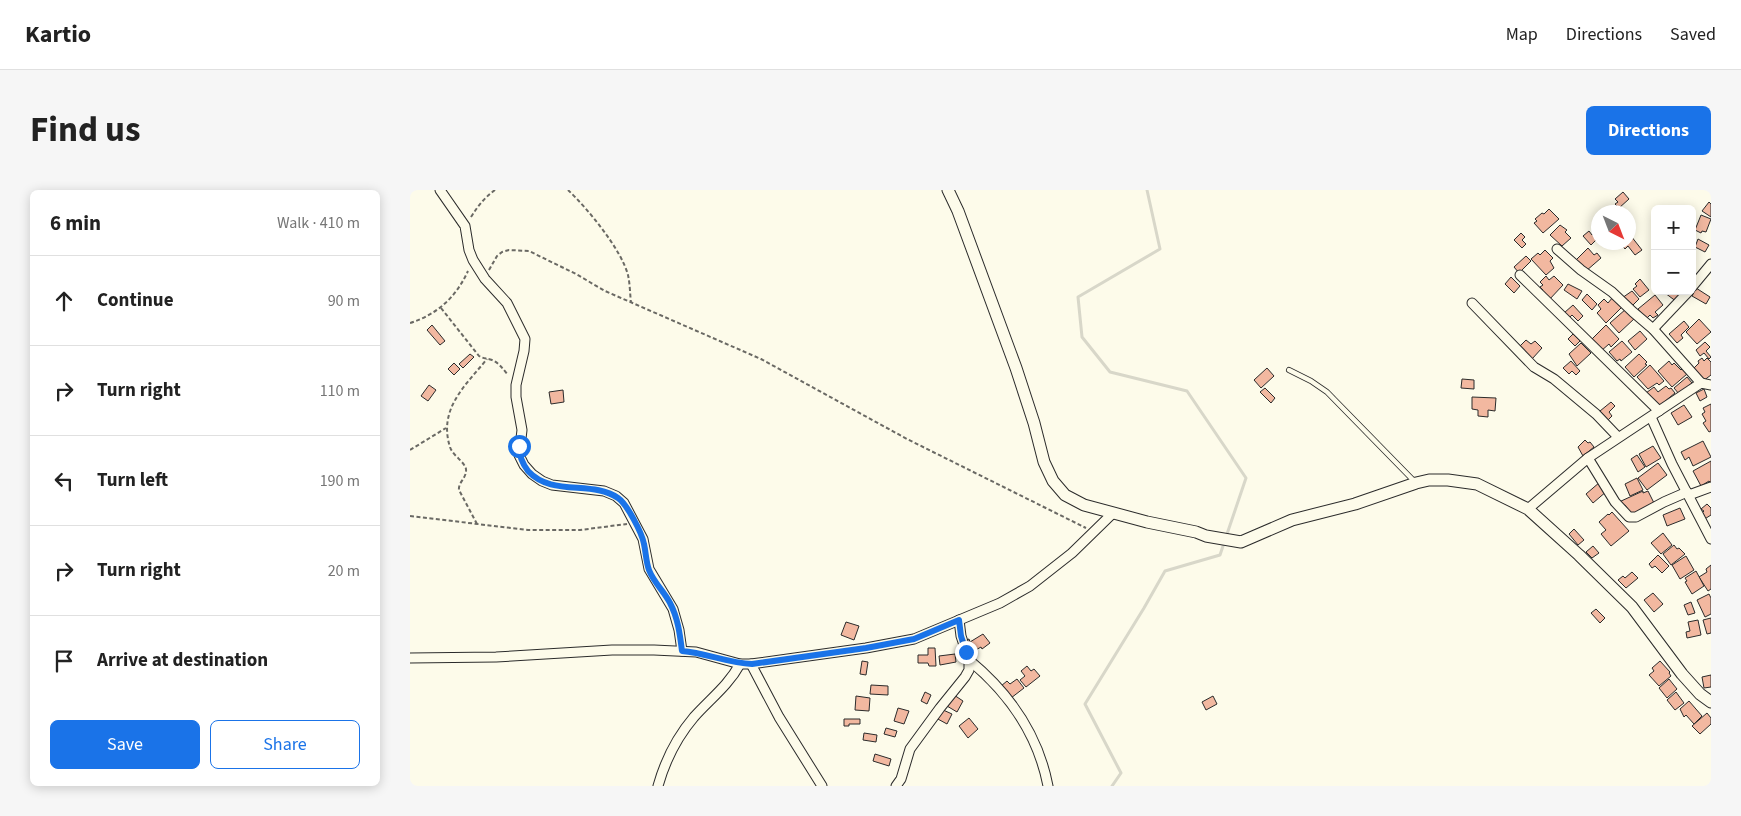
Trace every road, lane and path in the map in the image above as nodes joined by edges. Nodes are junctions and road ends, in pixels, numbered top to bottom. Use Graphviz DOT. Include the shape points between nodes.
graph roads {
  1 [pos="440,190"];
  2 [pos="495,190"];
  3 [pos="568,190"];
  4 [pos="948,190"];
  5 [pos="468,234"];
  6 [pos="1557,249"];
  7 [pos="473,260"];
  8 [pos="1711,264"];
  9 [pos="1520,275"];
  10 [pos="485,279"];
  11 [pos="1696,282"];
  12 [pos="1685,295"];
  13 [pos="631,303"];
  14 [pos="1472,304"];
  15 [pos="442,308"];
  16 [pos="410,323"];
  17 [pos="1653,328"];
  18 [pos="487,359"];
  19 [pos="1289,370"];
  20 [pos="1701,383"];
  21 [pos="516,384"];
  22 [pos="1711,385"];
  23 [pos="1659,411"];
  24 [pos="1651,417"];
  25 [pos="446,428"];
  26 [pos="1618,437"];
  27 [pos="410,450"];
  28 [pos="1588,458"];
  29 [pos="1416,482"];
  30 [pos="1711,487"];
  31 [pos="1688,493"];
  32 [pos="1528,509"];
  33 [pos="1113,514"];
  34 [pos="410,516"];
  35 [pos="477,524"];
  36 [pos="634,524"];
  37 [pos="1094,532"];
  38 [pos="1711,539"];
  39 [pos="959,620"];
  40 [pos="682,651"];
  41 [pos="410,658"];
  42 [pos="969,660"];
  43 [pos="740,664"];
  44 [pos="752,664"];
  45 [pos="1711,702"];
  46 [pos="658,786"];
  47 [pos="822,786"];
  48 [pos="896,786"];
  49 [pos="1048,786"];
  1 -- 5 [label="street"];
  2 -- 5 [label="path" via="486,196 470,218"];
  3 -- 13 [label="path" via="601,228 618,254 628,275"];
  4 -- 33 [label="street" via="1016,368 1044,462 1053,481 1084,505"];
  5 -- 7 [label="street"];
  6 -- 17 [label="street"];
  7 -- 10 [label="street"];
  7 -- 15 [label="path" via="455,294"];
  8 -- 11 [label="street"];
  9 -- 23 [label="street"];
  10 -- 13 [label="path" via="496,256 519,249 536,254"];
  10 -- 21 [label="street" via="507,303 525,339"];
  12 -- 17 [label="street"];
  13 -- 37 [label="path" via="761,359 908,439"];
  14 -- 26 [label="street" via="1534,367 1554,379 1596,414"];
  15 -- 16 [label="path"];
  15 -- 18 [label="path" via="479,356"];
  17 -- 20 [label="street"];
  18 -- 21 [label="path" via="502,367"];
  18 -- 25 [label="path" via="454,400"];
  19 -- 29 [label="lane" via="1327,392"];
  20 -- 22 [label="street"];
  20 -- 23 [label="street"];
  21 -- 36 [label="street" via="522,430 519,455 524,465 542,482 604,491 616,496 624,503"];
  23 -- 24 [label="street"];
  24 -- 26 [label="street"];
  24 -- 31 [label="street"];
  25 -- 27 [label="path"];
  25 -- 35 [label="path" via="451,449 465,467 466,474 458,490"];
  26 -- 28 [label="street"];
  28 -- 31 [label="street" via="1615,502 1629,517 1636,518"];
  28 -- 32 [label="street"];
  29 -- 32 [label="street" via="1448,480 1477,484"];
  29 -- 33 [label="street" via="1355,504 1292,520 1241,542"];
  30 -- 31 [label="street"];
  31 -- 38 [label="street"];
  32 -- 45 [label="street" via="1632,607 1682,674"];
  33 -- 37 [label="street"];
  34 -- 35 [label="path"];
  35 -- 36 [label="path" via="528,530 580,530"];
  36 -- 40 [label="street" via="643,539 649,569 673,609"];
  37 -- 39 [label="street" via="1030,586"];
  39 -- 42 [label="street"];
  39 -- 44 [label="street" via="914,639"];
  40 -- 41 [label="street" via="612,650 514,657"];
  40 -- 43 [label="street"];
  42 -- 48 [label="street" via="965,677 910,749 902,780"];
  42 -- 49 [label="street" via="985,673 1028,727"];
  43 -- 44 [label="street"];
  43 -- 46 [label="street" via="732,678 684,730"];
  44 -- 47 [label="street" via="778,717"];
}
